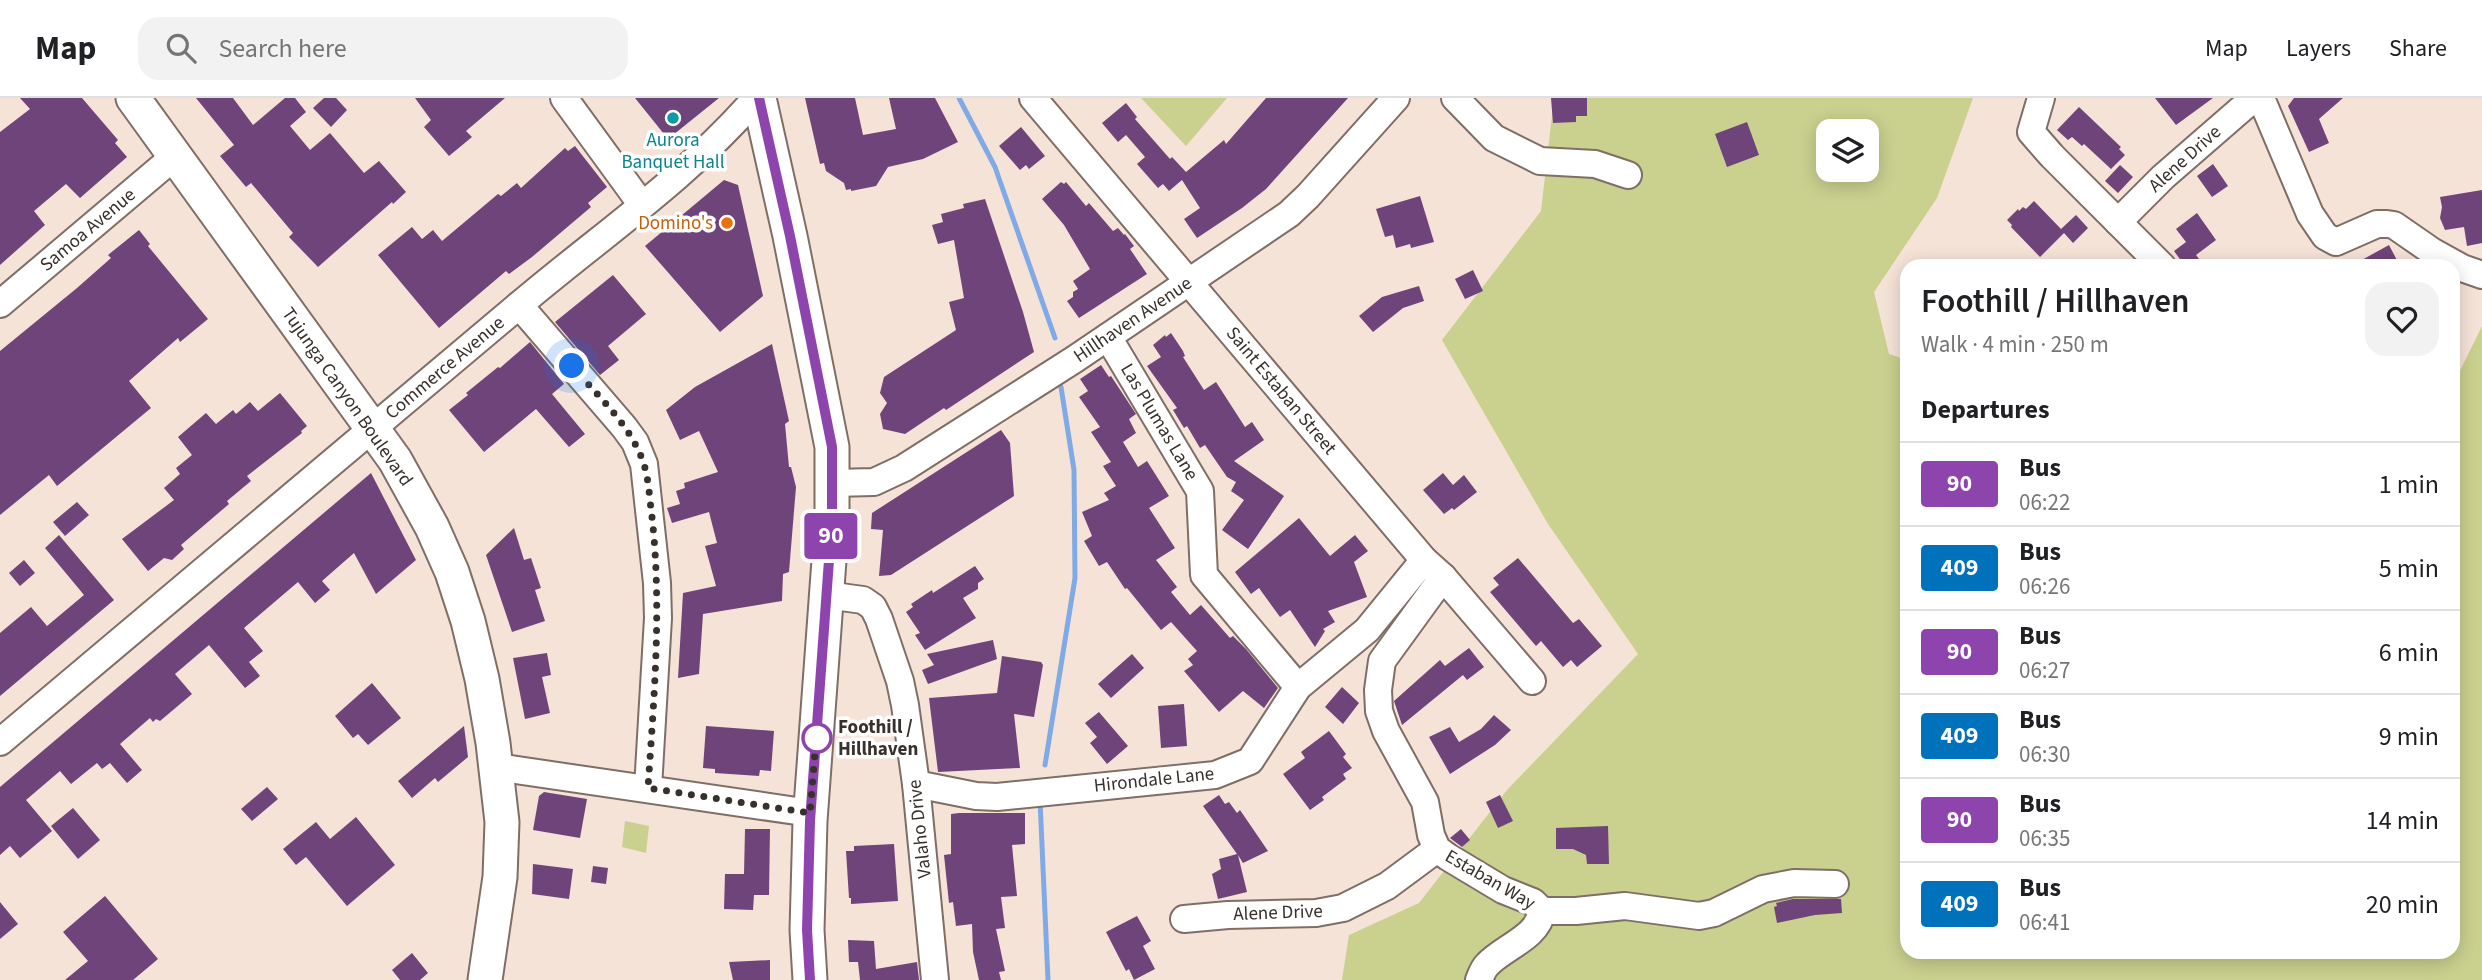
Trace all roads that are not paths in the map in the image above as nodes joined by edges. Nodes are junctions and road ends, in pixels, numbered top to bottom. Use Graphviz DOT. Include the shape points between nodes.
graph roads {
  1 [pos="133,98"];
  2 [pos="564,98"];
  3 [pos="758,98"];
  4 [pos="1033,98"];
  5 [pos="1396,98"];
  6 [pos="1455,98"];
  7 [pos="2040,98"];
  8 [pos="2254,98"];
  9 [pos="2261,98"];
  10 [pos="175,156"];
  11 [pos="1628,175"];
  12 [pos="642,205"];
  13 [pos="2118,222"];
  14 [pos="2155,259"];
  15 [pos="2446,259"];
  16 [pos="2460,267"];
  17 [pos="2482,275"];
  18 [pos="1189,281"];
  19 [pos="4,293"];
  20 [pos="519,305"];
  21 [pos="1108,337"];
  22 [pos="371,430"];
  23 [pos="833,483"];
  24 [pos="1434,569"];
  25 [pos="826,595"];
  26 [pos="1532,681"];
  27 [pos="1298,687"];
  28 [pos="0,742"];
  29 [pos="496,767"];
  30 [pos="916,785"];
  31 [pos="648,788"];
  32 [pos="810,813"];
  33 [pos="1437,849"];
  34 [pos="1835,884"];
  35 [pos="1542,911"];
  36 [pos="1184,919"];
  37 [pos="485,980"];
  38 [pos="810,980"];
  39 [pos="936,980"];
  40 [pos="1479,980"];
  1 -- 10 [label="main road, Tujunga Canyon Boulevard"];
  2 -- 12 [label="street"];
  3 -- 12 [label="street, Commerce Avenue"];
  3 -- 23 [label="main road" via="825,405"];
  4 -- 18 [label="street, Saint Estaban Street"];
  5 -- 18 [label="street, Hillhaven Avenue" via="1289,214"];
  6 -- 11 [label="street" via="1494,138 1540,161 1595,164"];
  7 -- 13 [label="street" via="2031,132"];
  8 -- 13 [label="street, Alene Drive"];
  9 -- 15 [label="street" via="2325,236 2336,242 2377,224 2394,225"];
  10 -- 19 [label="street, Samoa Avenue"];
  10 -- 22 [label="main road, Tujunga Canyon Boulevard"];
  12 -- 20 [label="street, Commerce Avenue"];
  13 -- 14 [label="street"];
  16 -- 17 [label="street"];
  18 -- 21 [label="street, Hillhaven Avenue"];
  18 -- 24 [label="street, Saint Estaban Street"];
  20 -- 22 [label="street, Commerce Avenue"];
  20 -- 31 [label="street" via="624,427 644,464 658,618"];
  21 -- 23 [label="street, Hillhaven Avenue" via="904,468 874,482"];
  21 -- 27 [label="street, Las Plumas Lane" via="1200,491 1204,575"];
  22 -- 28 [label="street, Commerce Avenue"];
  22 -- 29 [label="main road, Tujunga Canyon Boulevard" via="417,498 452,572 481,675"];
  23 -- 25 [label="main road"];
  24 -- 26 [label="street, Saint Estaban Street"];
  24 -- 27 [label="street, Hirondale Lane"];
  24 -- 33 [label="street, Estaban Way" via="1387,652 1378,690 1382,721 1425,802"];
  25 -- 30 [label="street, Valaho Drive" via="863,600 876,611 905,705"];
  25 -- 32 [label="main road"];
  27 -- 30 [label="street, Hirondale Lane" via="1250,761 1215,775 997,797"];
  29 -- 31 [label="street"];
  29 -- 37 [label="main road, Tujunga Canyon Boulevard" via="502,822"];
  30 -- 39 [label="street, Valaho Drive"];
  31 -- 32 [label="street"];
  32 -- 38 [label="main road"];
  33 -- 35 [label="street, Estaban Way"];
  33 -- 36 [label="street, Alene Drive" via="1387,886 1343,908"];
  34 -- 35 [label="street" via="1794,883 1763,889 1699,916 1625,906"];
  35 -- 40 [label="street, Estaban Way" via="1532,930 1486,966"];
}
